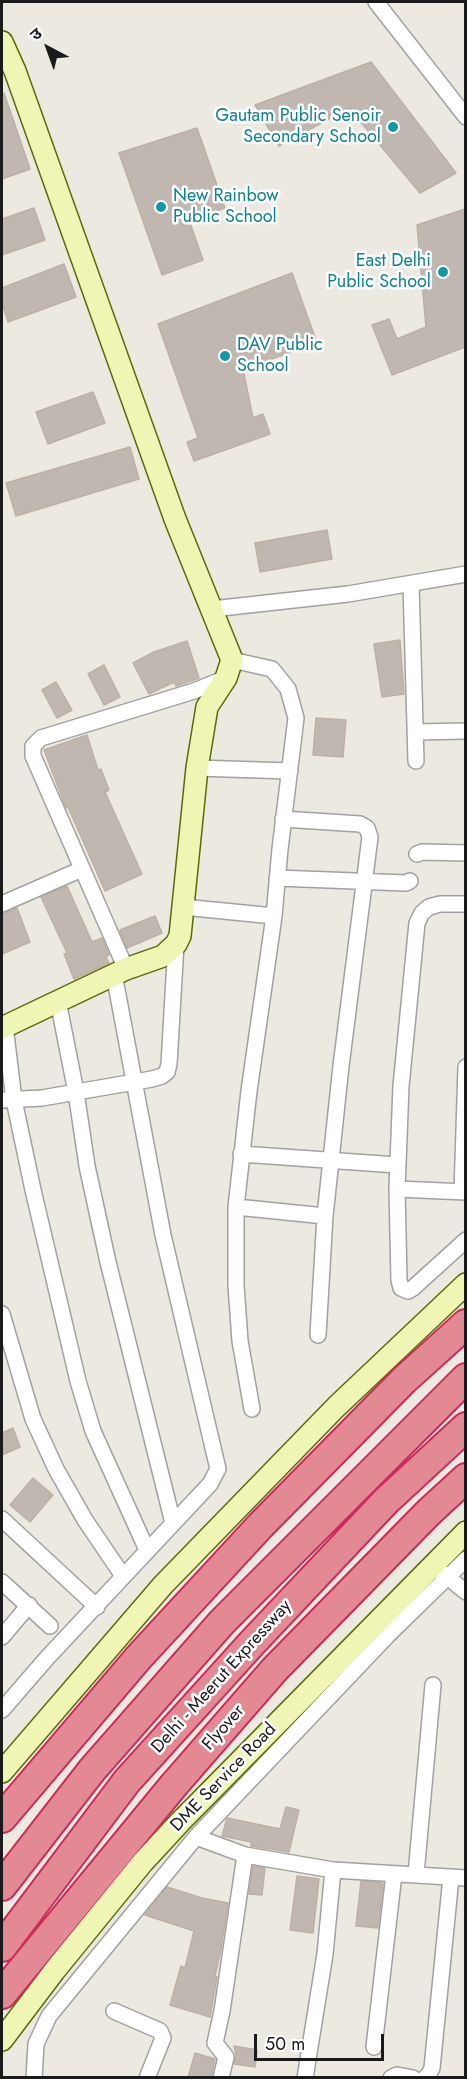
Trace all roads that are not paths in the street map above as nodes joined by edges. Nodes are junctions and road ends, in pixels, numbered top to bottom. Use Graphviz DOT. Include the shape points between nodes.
graph roads {
  1 [pos="376,2"];
  2 [pos="2,42"];
  3 [pos="465,117"];
  4 [pos="465,573"];
  5 [pos="411,584"];
  6 [pos="212,609"];
  7 [pos="229,669"];
  8 [pos="465,731"];
  9 [pos="415,732"];
  10 [pos="416,761"];
  11 [pos="197,768"];
  12 [pos="290,771"];
  13 [pos="283,819"];
  14 [pos="465,853"];
  15 [pos="417,854"];
  16 [pos="82,869"];
  17 [pos="277,878"];
  18 [pos="410,881"];
  19 [pos="364,882"];
  20 [pos="2,904"];
  21 [pos="465,904"];
  22 [pos="183,907"];
  23 [pos="274,916"];
  24 [pos="176,944"];
  25 [pos="120,971"];
  26 [pos="58,1001"];
  27 [pos="3,1027"];
  28 [pos="465,1067"];
  29 [pos="134,1082"];
  30 [pos="76,1092"];
  31 [pos="8,1100"];
  32 [pos="241,1154"];
  33 [pos="332,1161"];
  34 [pos="397,1164"];
  35 [pos="397,1189"];
  36 [pos="464,1192"];
  37 [pos="236,1207"];
  38 [pos="325,1216"];
  39 [pos="465,1240"];
  40 [pos="465,1284"];
  41 [pos="2,1314"];
  42 [pos="465,1323"];
  43 [pos="318,1335"];
  44 [pos="465,1378"];
  45 [pos="252,1409"];
  46 [pos="465,1427"];
  47 [pos="465,1478"];
  48 [pos="2,1519"];
  49 [pos="173,1523"];
  50 [pos="465,1532"];
  51 [pos="147,1550"];
  52 [pos="465,1559"];
  53 [pos="440,1571"];
  54 [pos="123,1576"];
  55 [pos="2,1582"];
  56 [pos="465,1592"];
  57 [pos="29,1605"];
  58 [pos="97,1607"];
  59 [pos="50,1626"];
  60 [pos="2,1637"];
  61 [pos="433,1685"];
  62 [pos="2,1710"];
  63 [pos="2,1772"];
  64 [pos="2,1818"];
  65 [pos="196,1837"];
  66 [pos="245,1855"];
  67 [pos="333,1870"];
  68 [pos="394,1874"];
  69 [pos="416,1874"];
  70 [pos="458,1877"];
  71 [pos="2,1886"];
  72 [pos="2,1947"];
  73 [pos="2,1994"];
  74 [pos="114,2011"];
  75 [pos="2,2040"];
  76 [pos="374,2047"];
  77 [pos="34,2078"];
  78 [pos="147,2078"];
  79 [pos="221,2078"];
  80 [pos="305,2078"];
  81 [pos="391,2078"];
  82 [pos="413,2078"];
  83 [pos="425,2078"];
  1 -- 3 [label="street"];
  2 -- 6 [label="main road" via="175,519"];
  4 -- 5 [label="street"];
  5 -- 6 [label="street"];
  5 -- 9 [label="street"];
  6 -- 7 [label="main road"];
  7 -- 11 [label="main road" via="207,707"];
  7 -- 12 [label="street" via="272,669 288,688 296,718"];
  7 -- 16 [label="street" via="194,691 41,738 33,746 33,756"];
  8 -- 9 [label="street"];
  9 -- 10 [label="street"];
  11 -- 12 [label="street"];
  11 -- 22 [label="main road"];
  12 -- 13 [label="street"];
  13 -- 17 [label="street"];
  13 -- 19 [label="street" via="360,824 367,828 370,837"];
  14 -- 15 [label="street"];
  16 -- 20 [label="street"];
  16 -- 25 [label="street"];
  17 -- 19 [label="street"];
  17 -- 23 [label="street"];
  18 -- 19 [label="street"];
  19 -- 33 [label="street"];
  21 -- 34 [label="street" via="429,907 417,923 400,1086"];
  22 -- 23 [label="street"];
  22 -- 24 [label="main road"];
  23 -- 32 [label="street"];
  24 -- 25 [label="main road" via="163,956"];
  24 -- 29 [label="street" via="167,1072"];
  25 -- 26 [label="main road"];
  25 -- 29 [label="street"];
  26 -- 27 [label="main road"];
  26 -- 30 [label="street"];
  27 -- 31 [label="street"];
  28 -- 36 [label="street"];
  29 -- 30 [label="street"];
  29 -- 49 [label="street" via="172,1280 218,1469 210,1484"];
  30 -- 31 [label="street"];
  30 -- 49 [label="street" via="106,1251"];
  31 -- 51 [label="street" via="93,1431"];
  32 -- 33 [label="street"];
  32 -- 37 [label="street"];
  33 -- 34 [label="street"];
  33 -- 38 [label="street"];
  34 -- 35 [label="street"];
  35 -- 36 [label="street"];
  35 -- 39 [label="street" via="401,1288 413,1288"];
  37 -- 38 [label="street"];
  37 -- 45 [label="street" via="240,1341"];
  38 -- 43 [label="street"];
  40 -- 63 [label="main road" via="336,1407 163,1585"];
  41 -- 54 [label="street" via="33,1419 56,1469"];
  42 -- 64 [label="highway" via="260,1526 139,1657"];
  44 -- 71 [label="highway, Delhi - Meerut Expressway" via="222,1622 92,1770"];
  46 -- 72 [label="highway, Delhi - Meerut Expressway" via="386,1501 127,1781"];
  47 -- 73 [label="highway, Flyover" via="275,1669 165,1794"];
  48 -- 58 [label="street"];
  49 -- 51 [label="street"];
  50 -- 53 [label="main road, DME Service Road"];
  51 -- 54 [label="street"];
  52 -- 53 [label="street"];
  53 -- 56 [label="street"];
  53 -- 65 [label="street" via="387,1636"];
  53 -- 75 [label="main road, DME Service Road" via="180,1822 143,1862"];
  54 -- 58 [label="street"];
  55 -- 57 [label="street"];
  57 -- 59 [label="street"];
  57 -- 60 [label="street"];
  58 -- 62 [label="street"];
  61 -- 69 [label="street"];
  65 -- 66 [label="street"];
  65 -- 77 [label="street" via="49,2016 36,2044"];
  66 -- 67 [label="street"];
  66 -- 79 [label="street" via="215,2043 226,2057"];
  67 -- 68 [label="street"];
  67 -- 80 [label="street" via="326,1954"];
  68 -- 69 [label="street"];
  68 -- 76 [label="street"];
  69 -- 70 [label="street"];
  70 -- 83 [label="street" via="432,2068"];
  74 -- 78 [label="street" via="160,2031 162,2038"];
  81 -- 82 [label="street"];
}
